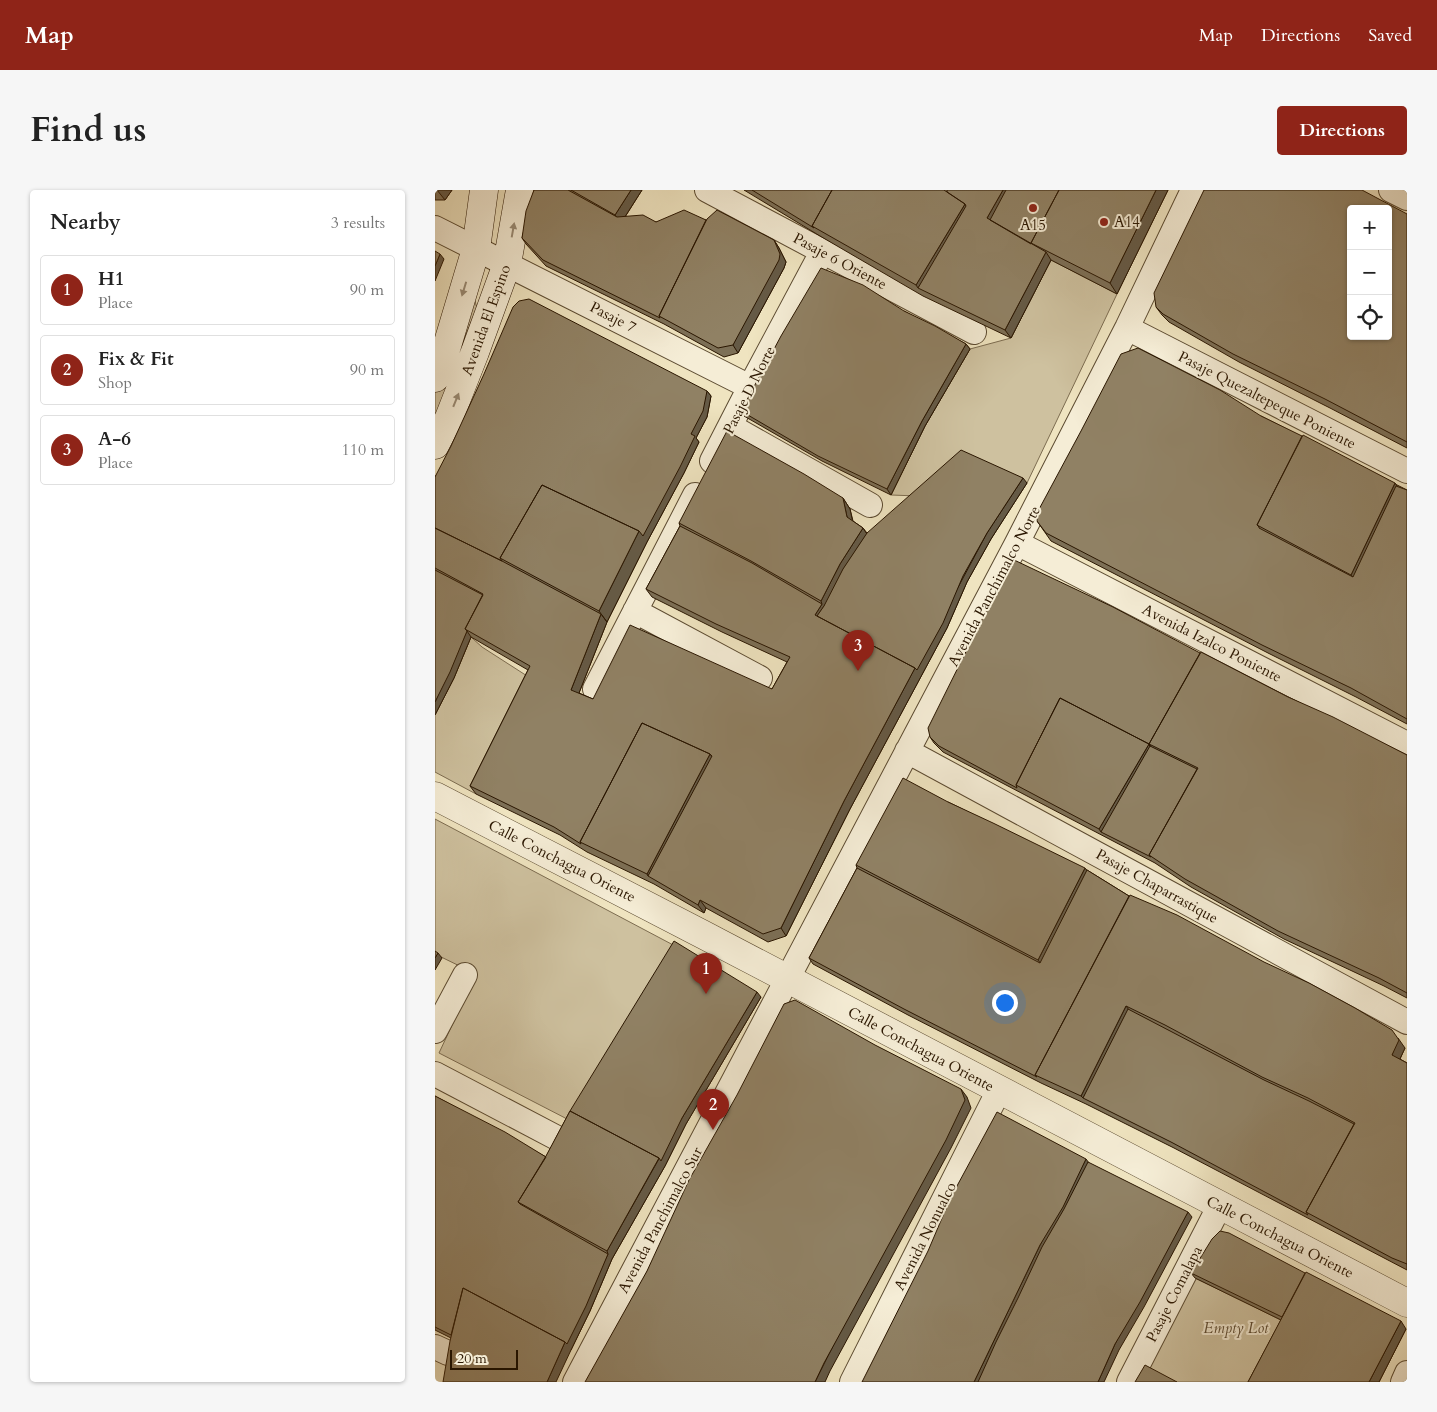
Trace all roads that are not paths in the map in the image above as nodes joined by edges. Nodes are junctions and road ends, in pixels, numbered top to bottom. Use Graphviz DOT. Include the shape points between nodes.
graph roads {
  1 [pos="484,190"];
  2 [pos="520,190"];
  3 [pos="707,190"];
  4 [pos="1193,190"];
  5 [pos="1391,190"];
  6 [pos="1407,198"];
  7 [pos="435,228"];
  8 [pos="476,249"];
  9 [pos="823,252"];
  10 [pos="507,264"];
  11 [pos="1127,328"];
  12 [pos="974,332"];
  13 [pos="435,378"];
  14 [pos="750,386"];
  15 [pos="730,426"];
  16 [pos="435,444"];
  17 [pos="1407,471"];
  18 [pos="870,505"];
  19 [pos="1017,543"];
  20 [pos="635,611"];
  21 [pos="760,678"];
  22 [pos="595,689"];
  23 [pos="1407,744"];
  24 [pos="907,751"];
  25 [pos="435,796"];
  26 [pos="465,975"];
  27 [pos="788,978"];
  28 [pos="1407,1022"];
  29 [pos="435,1031"];
  30 [pos="435,1074"];
  31 [pos="999,1090"];
  32 [pos="557,1138"];
  33 [pos="1220,1206"];
  34 [pos="1407,1303"];
  35 [pos="1407,1373"];
  36 [pos="575,1382"];
  37 [pos="852,1382"];
  38 [pos="1129,1382"];
  39 [pos="1403,1382"];
  1 -- 8 [label="street, Avenida El Espino"];
  10 -- 2 [label="street, Avenida El Espino, one-way"];
  3 -- 9 [label="street, Pasaje 6 Oriente"];
  4 -- 11 [label="street, Avenida Panchimalco Norte"];
  5 -- 6 [label="street"];
  7 -- 8 [label="street, Pasaje 7"];
  8 -- 10 [label="street, Pasaje 7"];
  8 -- 13 [label="street, Avenida El Espino, one-way"];
  9 -- 12 [label="street, Pasaje 6 Oriente"];
  9 -- 14 [label="street, Pasaje D Norte"];
  10 -- 14 [label="street, Pasaje 7"];
  16 -- 10 [label="street, Avenida El Espino, one-way" via="449,418"];
  11 -- 17 [label="street, Pasaje Quezaltepeque Poniente"];
  11 -- 19 [label="street, Avenida Panchimalco Norte"];
  14 -- 15 [label="street, Pasaje D Norte"];
  15 -- 18 [label="street"];
  15 -- 20 [label="street, Pasaje D Norte"];
  19 -- 23 [label="street, Avenida Izalco Poniente"];
  19 -- 24 [label="street, Avenida Panchimalco Norte"];
  20 -- 21 [label="street"];
  20 -- 22 [label="street, Pasaje D Norte"];
  24 -- 27 [label="street, Avenida Panchimalco Norte"];
  24 -- 28 [label="street, Pasaje Chaparrastique"];
  25 -- 27 [label="street, Calle Conchagua Oriente"];
  26 -- 29 [label="street"];
  27 -- 31 [label="street, Calle Conchagua Oriente"];
  27 -- 36 [label="street, Avenida Panchimalco Sur"];
  30 -- 32 [label="street"];
  31 -- 33 [label="street, Calle Conchagua Oriente"];
  31 -- 37 [label="street, Avenida Nonualco"];
  33 -- 34 [label="street, Calle Conchagua Oriente"];
  33 -- 38 [label="street, Pasaje Comalapa"];
  35 -- 39 [label="street"];
}
